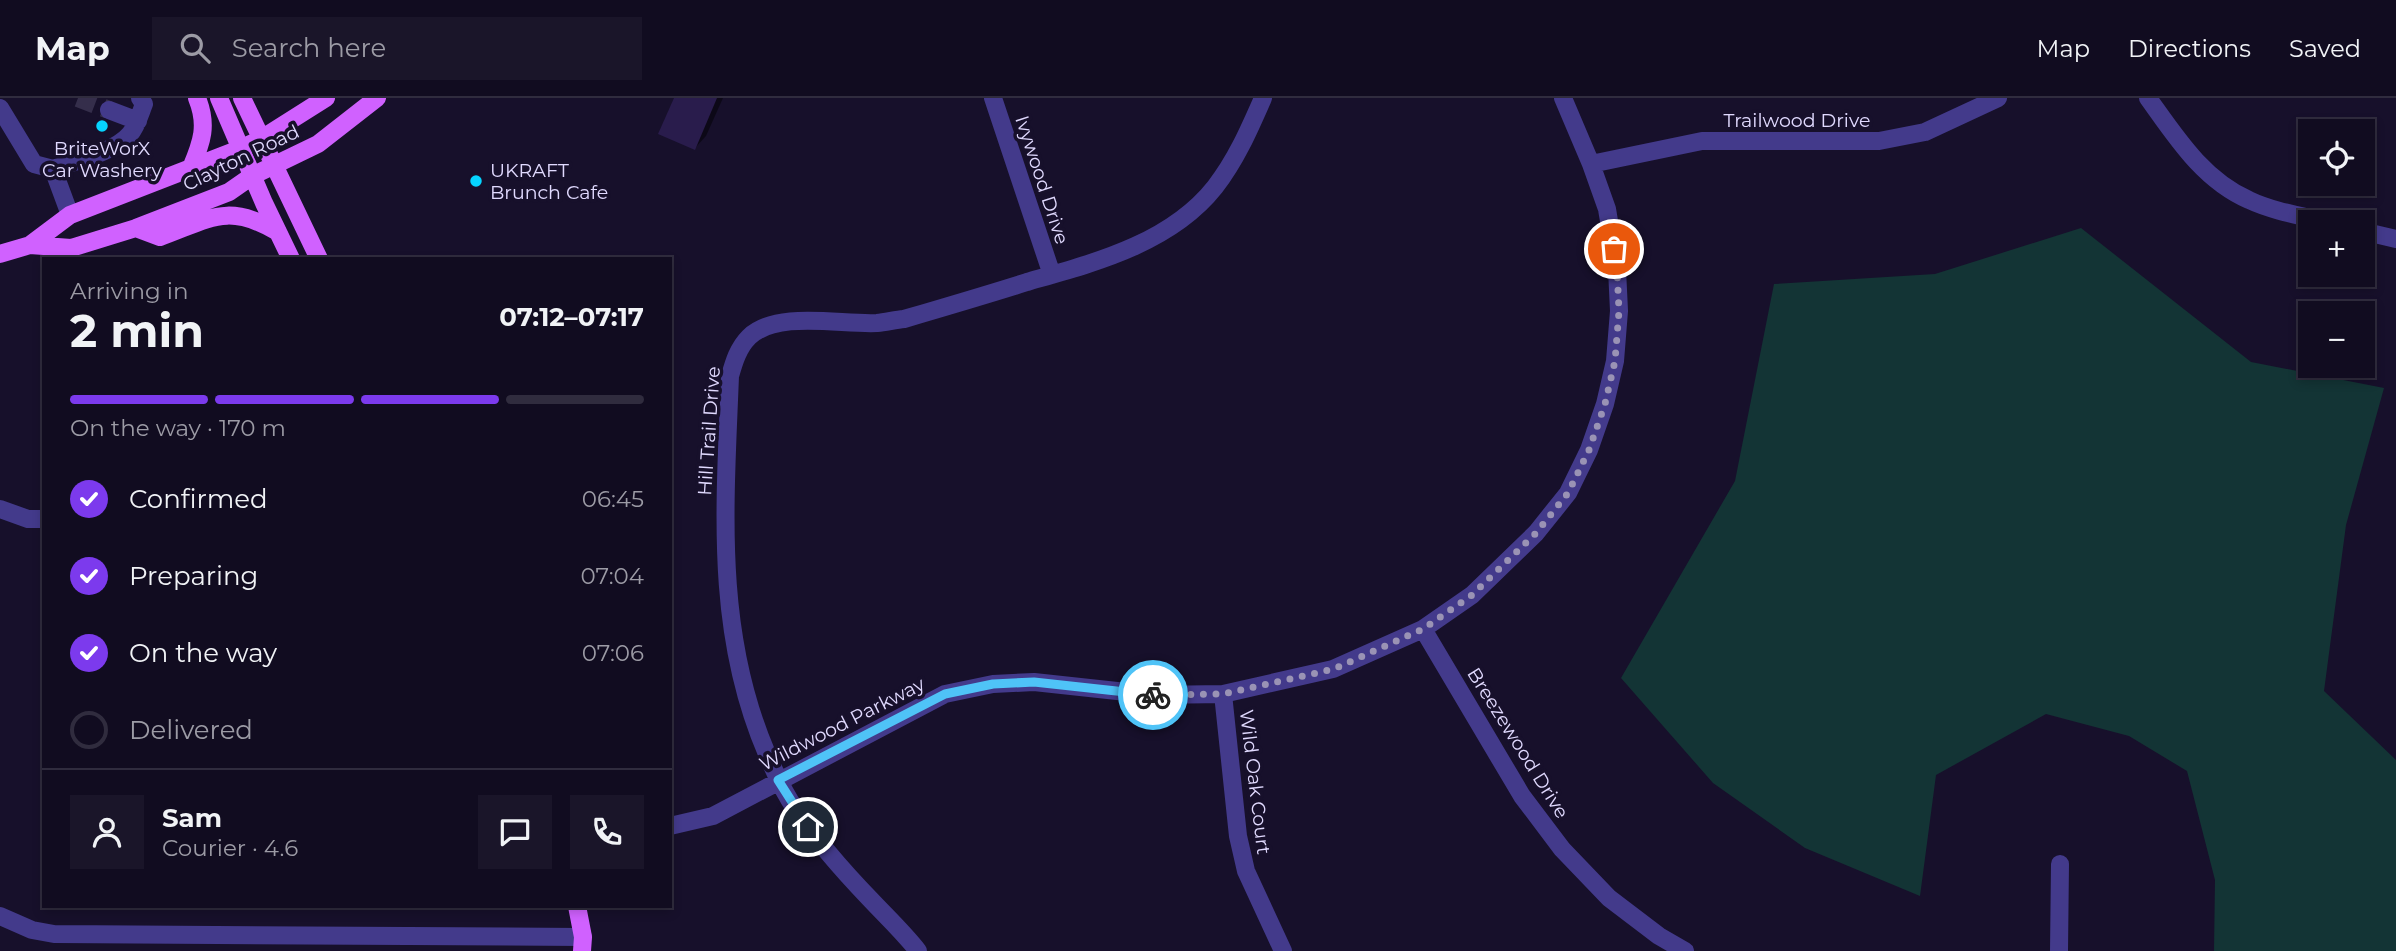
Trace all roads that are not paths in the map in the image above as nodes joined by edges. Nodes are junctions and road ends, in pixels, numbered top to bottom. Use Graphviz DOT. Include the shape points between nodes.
graph roads {
  1 [pos="140,98"];
  2 [pos="197,98"];
  3 [pos="219,98"];
  4 [pos="243,98"];
  5 [pos="326,98"];
  6 [pos="377,98"];
  7 [pos="993,98"];
  8 [pos="1263,98"];
  9 [pos="1563,98"];
  10 [pos="1998,98"];
  11 [pos="2148,98"];
  12 [pos="0,108"];
  13 [pos="109,110"];
  14 [pos="138,121"];
  15 [pos="261,139"];
  16 [pos="240,149"];
  17 [pos="1591,164"];
  18 [pos="273,165"];
  19 [pos="191,167"];
  20 [pos="53,169"];
  21 [pos="252,176"];
  22 [pos="2298,214"];
  23 [pos="70,215"];
  24 [pos="136,228"];
  25 [pos="278,232"];
  26 [pos="2375,234"];
  27 [pos="2396,239"];
  28 [pos="30,245"];
  29 [pos="0,254"];
  30 [pos="290,257"];
  31 [pos="318,257"];
  32 [pos="1052,275"];
  33 [pos="0,509"];
  34 [pos="42,519"];
  35 [pos="1423,629"];
  36 [pos="1223,694"];
  37 [pos="778,780"];
  38 [pos="672,826"];
  39 [pos="2060,864"];
  40 [pos="577,908"];
  41 [pos="0,916"];
  42 [pos="272,943"];
  43 [pos="582,944"];
  44 [pos="918,951"];
  45 [pos="1283,951"];
  46 [pos="1685,951"];
  47 [pos="2059,951"];
  1 -- 14 [label="street" via="144,104"];
  2 -- 19 [label="main road" via="203,131"];
  3 -- 16 [label="main road"];
  4 -- 15 [label="main road"];
  5 -- 15 [label="main road, Clayton Road"];
  6 -- 18 [label="main road, Clayton Road" via="318,145"];
  7 -- 32 [label="street, Ivywood Drive"];
  8 -- 32 [label="street, Hill Trail Drive" via="1237,157 1193,210 1163,232 1110,257"];
  9 -- 17 [label="street, Wildwood Parkway"];
  10 -- 17 [label="street, Trailwood Drive" via="1925,132 1879,141 1702,141"];
  11 -- 22 [label="street" via="2204,170 2223,185 2249,201"];
  12 -- 20 [label="street" via="34,164"];
  13 -- 14 [label="street"];
  14 -- 20 [label="street" via="120,144"];
  15 -- 16 [label="main road, Clayton Road"];
  15 -- 18 [label="main road"];
  16 -- 19 [label="main road, Clayton Road"];
  16 -- 21 [label="main road"];
  17 -- 35 [label="street, Wildwood Parkway" via="1607,209 1619,311 1615,361 1589,450 1568,493 1536,533 1472,595"];
  18 -- 21 [label="main road, Clayton Road"];
  18 -- 31 [label="main road"];
  19 -- 23 [label="main road, Clayton Road"];
  20 -- 23 [label="street"];
  21 -- 24 [label="main road, Clayton Road" via="229,192"];
  21 -- 25 [label="main road"];
  23 -- 28 [label="main road, Clayton Road"];
  24 -- 25 [label="main road" via="160,237 233,215 255,219"];
  24 -- 28 [label="main road, Clayton Road" via="71,248"];
  25 -- 30 [label="main road"];
  26 -- 27 [label="street"];
  28 -- 29 [label="main road, Clayton Road"];
  32 -- 37 [label="street, Hill Trail Drive" via="904,319 877,323 790,321 768,326 750,336 736,354 730,376 724,529 727,593 740,674 756,730"];
  33 -- 34 [label="street"];
  35 -- 36 [label="street, Wildwood Parkway" via="1334,669"];
  35 -- 46 [label="street, Breezewood Drive" via="1522,796 1562,849 1609,898"];
  36 -- 37 [label="street, Wildwood Parkway" via="1154,695 1034,682 993,684 945,694"];
  36 -- 45 [label="street, Wild Oak Court" via="1243,859"];
  37 -- 38 [label="street, Wildwood Parkway" via="713,816"];
  37 -- 44 [label="street, Hill Trail Drive" via="821,846"];
  39 -- 47 [label="street"];
  40 -- 43 [label="main road"];
  41 -- 42 [label="street" via="54,934"];
  42 -- 43 [label="street"];
}
